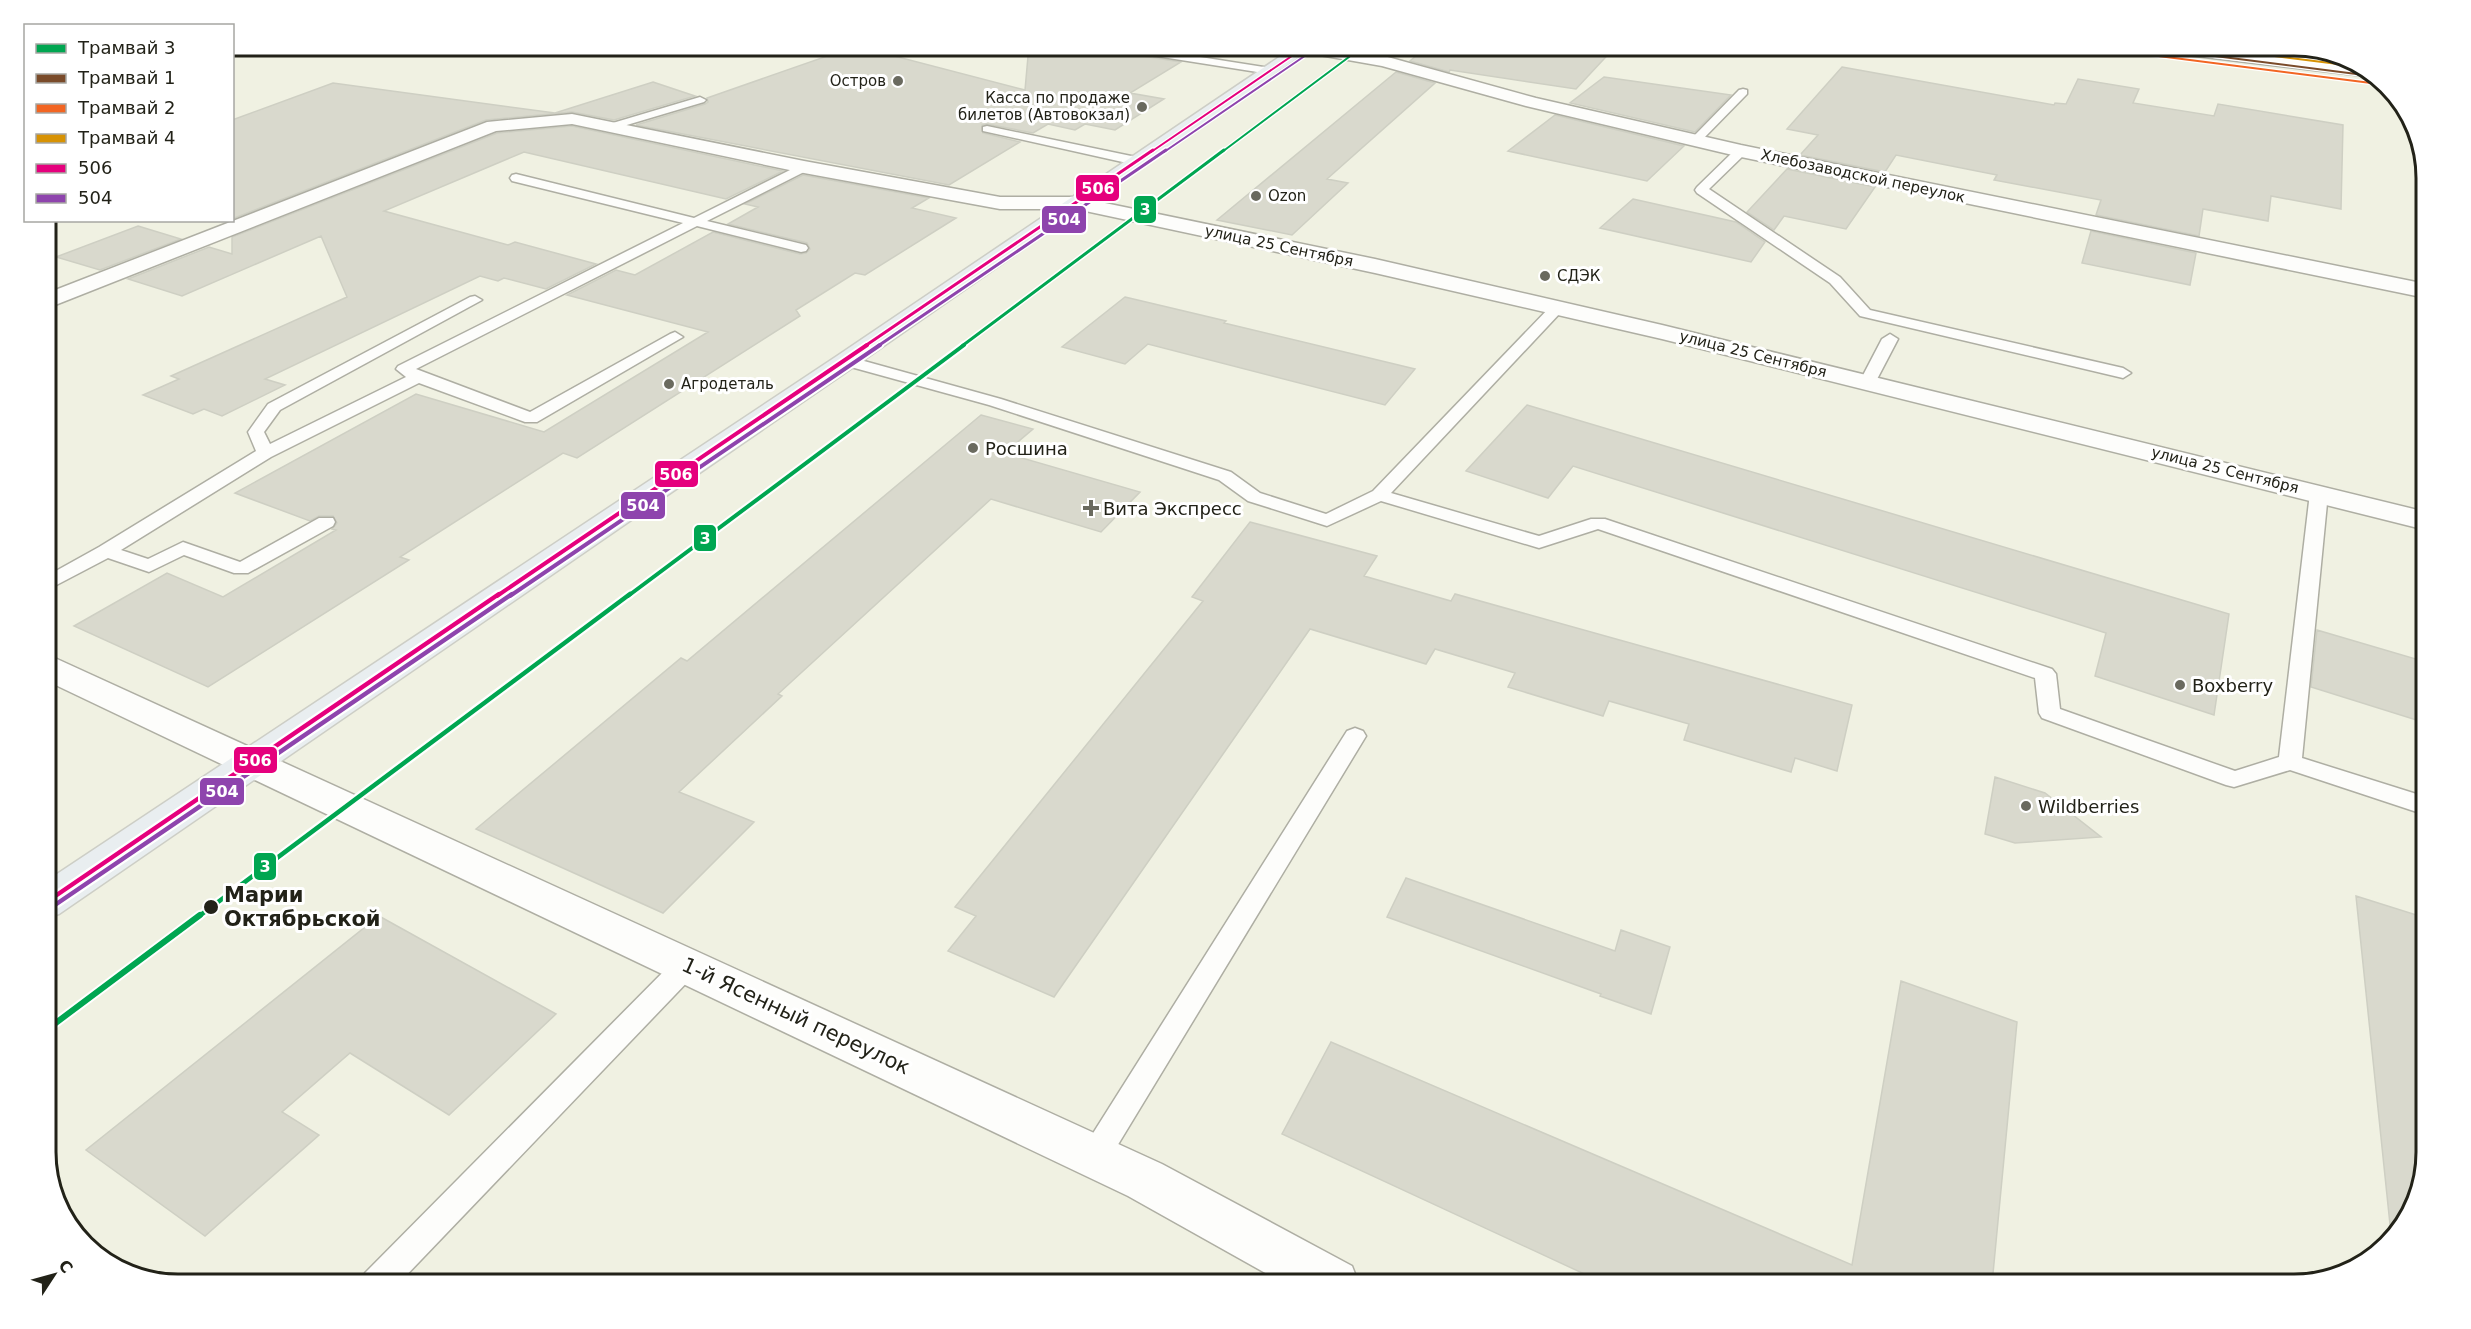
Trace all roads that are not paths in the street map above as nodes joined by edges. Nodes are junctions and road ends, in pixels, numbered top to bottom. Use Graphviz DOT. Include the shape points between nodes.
graph roads {
  1 [pos="1186,56"];
  2 [pos="1292,56"];
  3 [pos="1356,56"];
  4 [pos="2233,56"];
  5 [pos="1270,71"];
  6 [pos="2353,71"];
  7 [pos="1743,92"];
  8 [pos="700,100"];
  9 [pos="610,127"];
  10 [pos="987,129"];
  11 [pos="1697,139"];
  12 [pos="1741,151"];
  13 [pos="1136,161"];
  14 [pos="804,167"];
  15 [pos="516,178"];
  16 [pos="1076,203"];
  17 [pos="696,222"];
  18 [pos="801,248"];
  19 [pos="2415,289"];
  20 [pos="56,298"];
  21 [pos="475,300"];
  22 [pos="1557,308"];
  23 [pos="675,337"];
  24 [pos="1890,339"];
  25 [pos="846,361"];
  26 [pos="2123,373"];
  27 [pos="418,377"];
  28 [pos="1867,382"];
  29 [pos="265,453"];
  30 [pos="2319,493"];
  31 [pos="1379,495"];
  32 [pos="2415,518"];
  33 [pos="326,522"];
  34 [pos="106,551"];
  35 [pos="56,579"];
  36 [pos="56,672"];
  37 [pos="1354,736"];
  38 [pos="2290,762"];
  39 [pos="250,763"];
  40 [pos="2416,803"];
  41 [pos="56,895"];
  42 [pos="687,965"];
  43 [pos="1095,1156"];
  44 [pos="386,1274"];
  45 [pos="1301,1274"];
  1 -- 5 [label="lane"];
  2 -- 5 [label="main road"];
  3 -- 11 [label="street, Хлебозаводской переулок" via="1532,102"];
  4 -- 6 [label="street"];
  5 -- 13 [label="main road"];
  7 -- 11 [label="lane"];
  8 -- 9 [label="lane"];
  9 -- 14 [label="street, улица 25 Сентября"];
  9 -- 20 [label="street, улица 25 Сентября" via="572,119 493,126"];
  10 -- 13 [label="lane"];
  11 -- 12 [label="street, Хлебозаводской переулок"];
  12 -- 19 [label="street, Хлебозаводской переулок"];
  12 -- 26 [label="lane" via="1701,190 1835,280 1865,313"];
  13 -- 16 [label="main road"];
  14 -- 16 [label="street, улица 25 Сентября" via="1000,203"];
  14 -- 17 [label="lane"];
  15 -- 17 [label="lane"];
  16 -- 22 [label="street, улица 25 Сентября"];
  16 -- 25 [label="main road"];
  17 -- 18 [label="lane"];
  17 -- 27 [label="lane" via="404,369"];
  21 -- 29 [label="lane" via="274,407 256,432"];
  22 -- 28 [label="street, улица 25 Сентября"];
  22 -- 31 [label="lane"];
  23 -- 27 [label="lane" via="531,418"];
  24 -- 28 [label="lane"];
  25 -- 31 [label="lane" via="995,402 1225,476 1254,497 1328,520"];
  25 -- 39 [label="main road"];
  27 -- 29 [label="lane"];
  28 -- 30 [label="street, улица 25 Сентября"];
  29 -- 34 [label="lane"];
  30 -- 32 [label="street, улица 25 Сентября"];
  30 -- 38 [label="lane"];
  31 -- 38 [label="lane" via="1539,542 1598,523 2045,674 2050,713 2234,779"];
  33 -- 34 [label="lane" via="242,569 183,548 148,566"];
  34 -- 35 [label="lane"];
  36 -- 39 [label="street, 1-й Ясенный переулок"];
  37 -- 43 [label="lane"];
  38 -- 40 [label="lane"];
  39 -- 41 [label="main road"];
  39 -- 42 [label="street, 1-й Ясенный переулок"];
  42 -- 43 [label="street, 1-й Ясенный переулок"];
  42 -- 44 [label="lane"];
  43 -- 45 [label="street, 1-й Ясенный переулок" via="1145,1180"];
}
